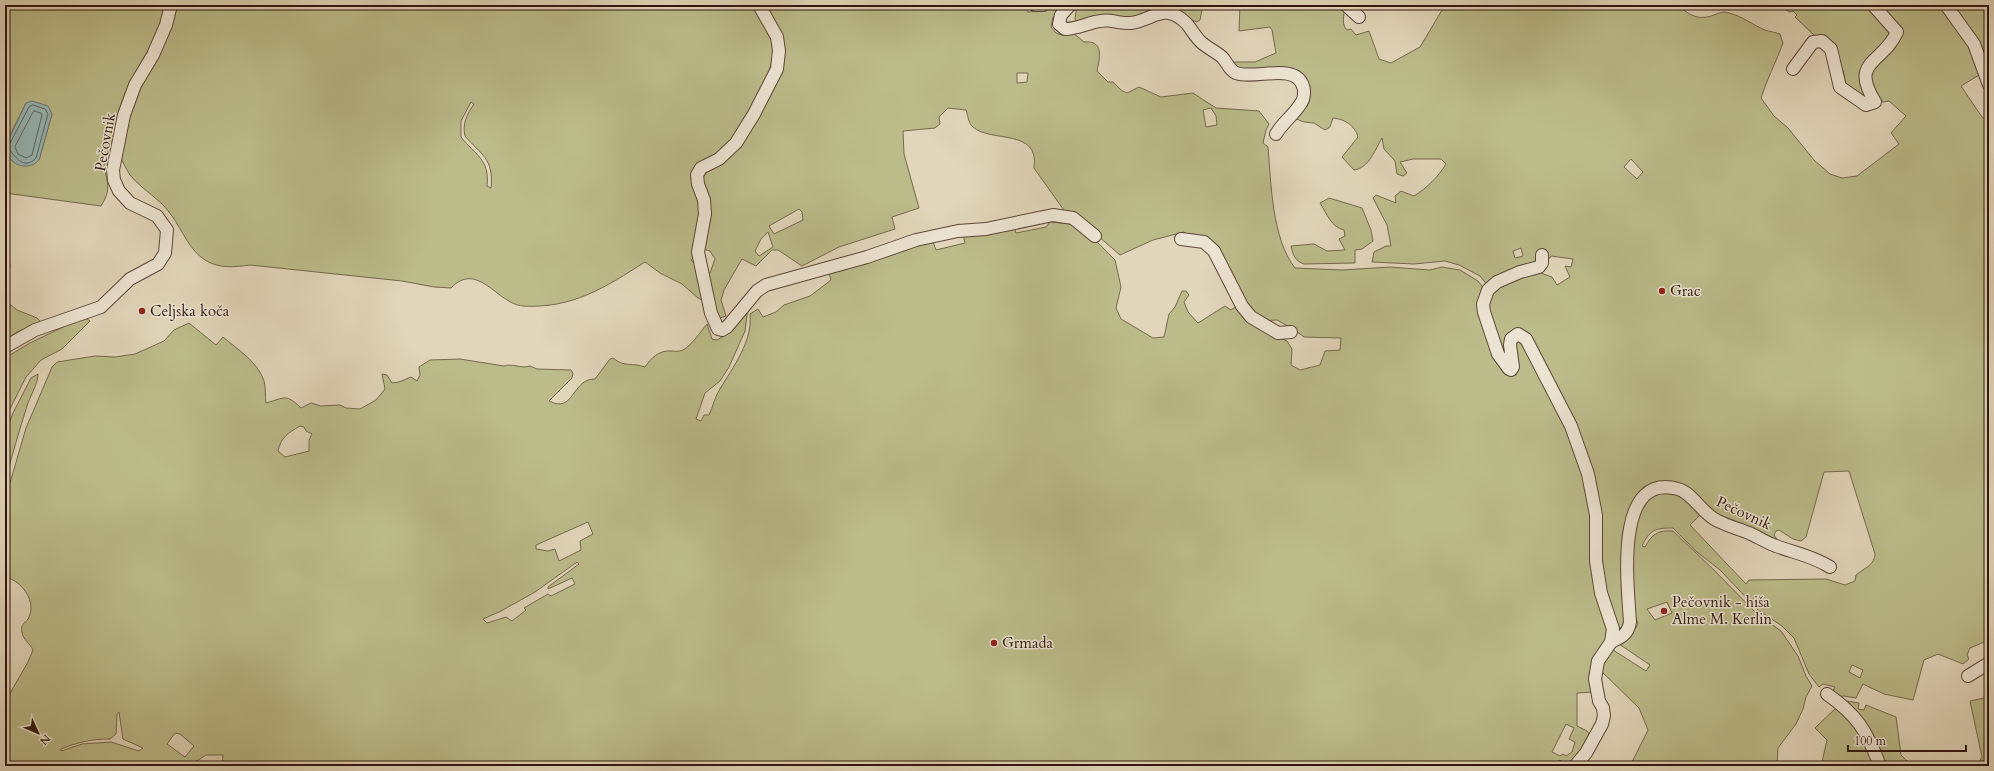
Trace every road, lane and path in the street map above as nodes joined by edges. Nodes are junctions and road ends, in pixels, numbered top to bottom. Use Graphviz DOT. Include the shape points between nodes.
graph roads {
  1 [pos="171,5"];
  2 [pos="759,5"];
  3 [pos="1035,5"];
  4 [pos="1043,5"];
  5 [pos="1070,5"];
  6 [pos="1346,5"];
  7 [pos="1873,5"];
  8 [pos="1946,5"];
  9 [pos="1359,17"];
  10 [pos="1793,69"];
  11 [pos="1989,85"];
  12 [pos="1276,134"];
  13 [pos="1096,236"];
  14 [pos="1181,238"];
  15 [pos="1542,255"];
  16 [pos="1291,332"];
  17 [pos="5,347"];
  18 [pos="1830,567"];
  19 [pos="1611,642"];
  20 [pos="1989,663"];
  21 [pos="1968,676"];
  22 [pos="1827,694"];
  23 [pos="1575,766"];
  24 [pos="1880,766"];
  1 -- 17 [label="street, Pečovnik" via="166,25 132,92 124,115 114,170 114,180 119,191 130,203 157,216 167,230 165,253 158,264 130,280 101,307 35,330"];
  2 -- 13 [label="street" via="777,37 780,51 777,69 736,143 719,159 701,168 697,175 705,214 698,252 718,329 727,327 757,291 766,285 867,258 916,240 1052,215 1073,218"];
  3 -- 4 [label="street"];
  5 -- 12 [label="street" via="1061,16 1059,24 1065,29 1074,29 1101,20 1121,24 1133,23 1159,13 1170,13 1186,24 1201,43 1222,57 1234,72 1245,75 1284,72 1293,74 1304,88 1302,102"];
  6 -- 9 [label="street"];
  7 -- 10 [label="street" via="1897,32 1893,41 1866,70 1864,81 1875,102 1866,105 1840,87 1831,49 1822,41 1813,42"];
  8 -- 11 [label="street" via="1974,44"];
  14 -- 16 [label="street" via="1204,242 1214,251 1242,306 1251,317 1278,333"];
  15 -- 19 [label="street, Pečovnik" via="1539,267 1497,282 1488,290 1484,308 1498,354 1507,368 1511,370 1513,367 1510,342 1515,335 1520,335 1526,339 1570,426 1588,474 1596,515 1596,561 1601,593 1613,629"];
  18 -- 19 [label="street, Pečovnik" via="1817,559 1775,546 1717,520 1703,512 1680,490 1662,486 1650,490 1640,499 1627,544 1630,622 1628,631 1621,638"];
  19 -- 23 [label="street, Pečovnik" via="1598,661 1595,679 1603,708 1602,724 1586,753"];
  20 -- 21 [label="street"];
  22 -- 24 [label="street" via="1859,721 1872,743"];
}
